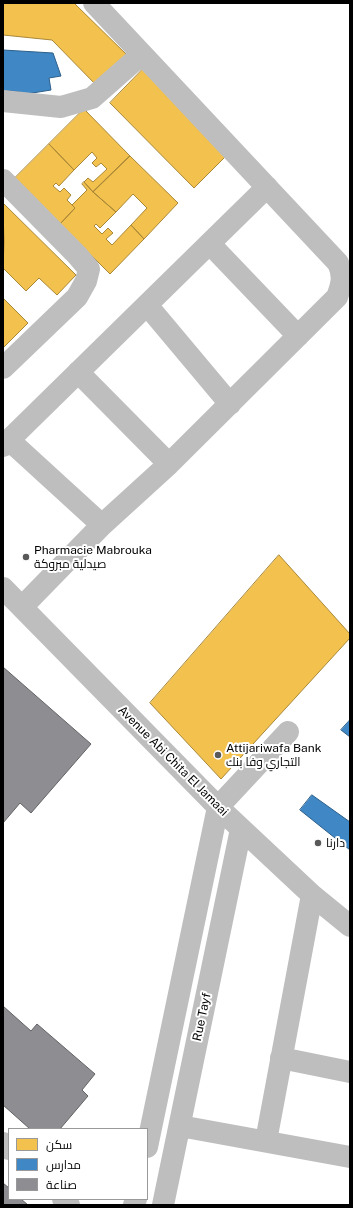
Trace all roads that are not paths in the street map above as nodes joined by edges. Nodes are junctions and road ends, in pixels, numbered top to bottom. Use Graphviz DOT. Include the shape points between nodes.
graph roads {
  1 [pos="94,3"];
  2 [pos="142,54"];
  3 [pos="3,101"];
  4 [pos="3,180"];
  5 [pos="267,187"];
  6 [pos="210,244"];
  7 [pos="147,305"];
  8 [pos="298,336"];
  9 [pos="3,368"];
  10 [pos="78,372"];
  11 [pos="230,404"];
  12 [pos="6,443"];
  13 [pos="169,464"];
  14 [pos="102,525"];
  15 [pos="3,588"];
  16 [pos="22,607"];
  17 [pos="288,732"];
  18 [pos="218,807"];
  19 [pos="241,829"];
  20 [pos="312,895"];
  21 [pos="350,926"];
  22 [pos="281,1058"];
  23 [pos="350,1072"];
  24 [pos="180,1126"];
  25 [pos="266,1141"];
  26 [pos="148,1142"];
  27 [pos="350,1157"];
  28 [pos="163,1205"];
  1 -- 2 [label="street"];
  2 -- 3 [label="street" via="92,98 61,107"];
  2 -- 5 [label="street"];
  4 -- 9 [label="street" via="88,269 86,281 77,297"];
  5 -- 6 [label="street"];
  5 -- 8 [label="street" via="338,263 342,272 341,288 337,297"];
  6 -- 7 [label="street"];
  6 -- 8 [label="street"];
  7 -- 10 [label="street"];
  7 -- 11 [label="street"];
  8 -- 11 [label="street"];
  10 -- 12 [label="street"];
  10 -- 13 [label="street"];
  11 -- 13 [label="street"];
  12 -- 14 [label="street"];
  13 -- 14 [label="street"];
  14 -- 16 [label="street"];
  15 -- 16 [label="street, Avenue Abi Chita El Jamaai"];
  16 -- 18 [label="street, Avenue Abi Chita El Jamaai"];
  17 -- 18 [label="street"];
  18 -- 19 [label="street, Avenue Abi Chita El Jamaai"];
  18 -- 26 [label="street"];
  19 -- 20 [label="street, Avenue Abi Chita El Jamaai"];
  19 -- 24 [label="street, Rue Tayf"];
  20 -- 21 [label="street, Avenue Abi Chita El Jamaai"];
  20 -- 22 [label="street"];
  22 -- 23 [label="street"];
  22 -- 25 [label="street"];
  24 -- 25 [label="street"];
  24 -- 28 [label="street, Rue Tayf"];
  25 -- 27 [label="street"];
}
